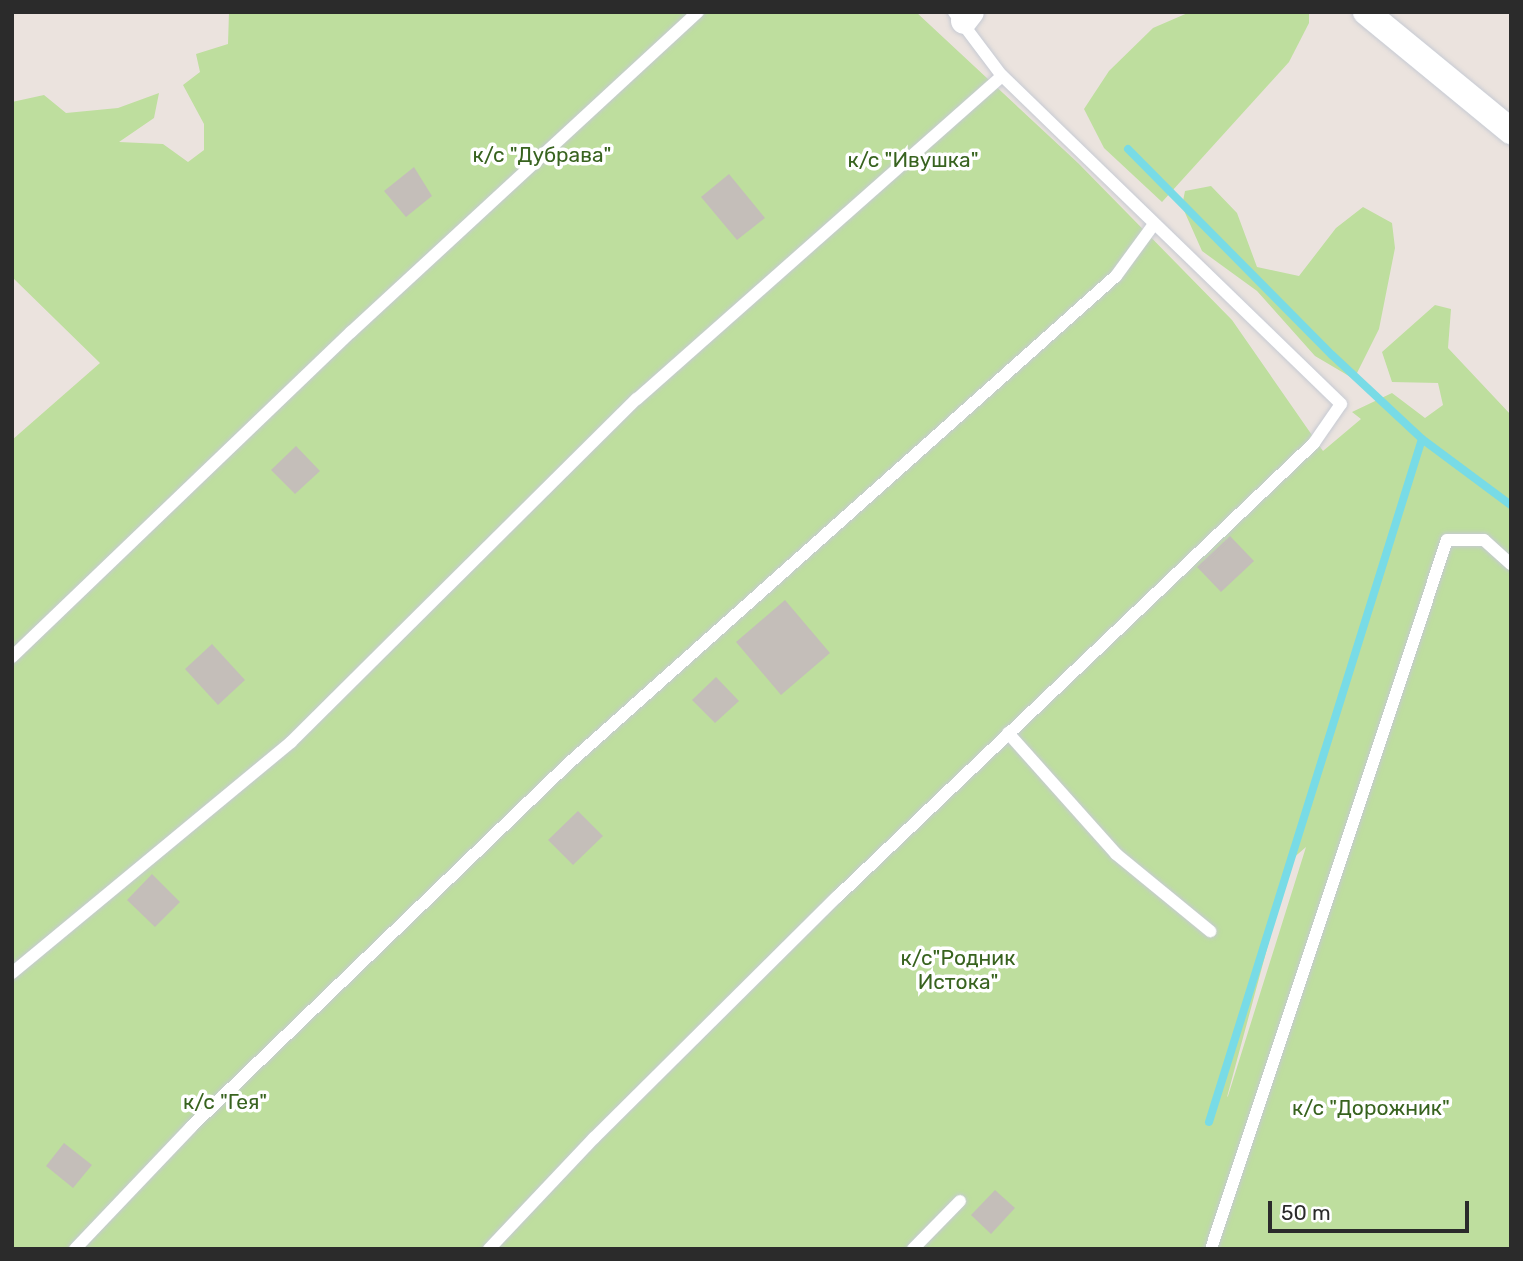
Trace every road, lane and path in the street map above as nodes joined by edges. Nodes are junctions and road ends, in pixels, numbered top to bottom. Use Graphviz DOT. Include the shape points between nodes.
graph roads {
  1 [pos="698,12"];
  2 [pos="1366,12"];
  3 [pos="963,15"];
  4 [pos="1002,76"];
  5 [pos="1511,131"];
  6 [pos="1154,224"];
  7 [pos="1511,564"];
  8 [pos="12,657"];
  9 [pos="1008,733"];
  10 [pos="1210,931"];
  11 [pos="12,973"];
  12 [pos="960,1201"];
  13 [pos="75,1249"];
  14 [pos="489,1249"];
  15 [pos="912,1249"];
  16 [pos="1211,1249"];
  1 -- 8 [label="lane" via="351,332"];
  2 -- 5 [label="street"];
  3 -- 4 [label="lane"];
  4 -- 6 [label="lane"];
  4 -- 11 [label="lane" via="637,399 291,742"];
  6 -- 9 [label="lane" via="1341,404 1314,443"];
  6 -- 13 [label="lane" via="1116,276 568,764 191,1127"];
  7 -- 16 [label="lane" via="1484,540 1447,540"];
  9 -- 10 [label="lane" via="1116,854"];
  9 -- 14 [label="lane" via="594,1138"];
  12 -- 15 [label="lane"];
}
